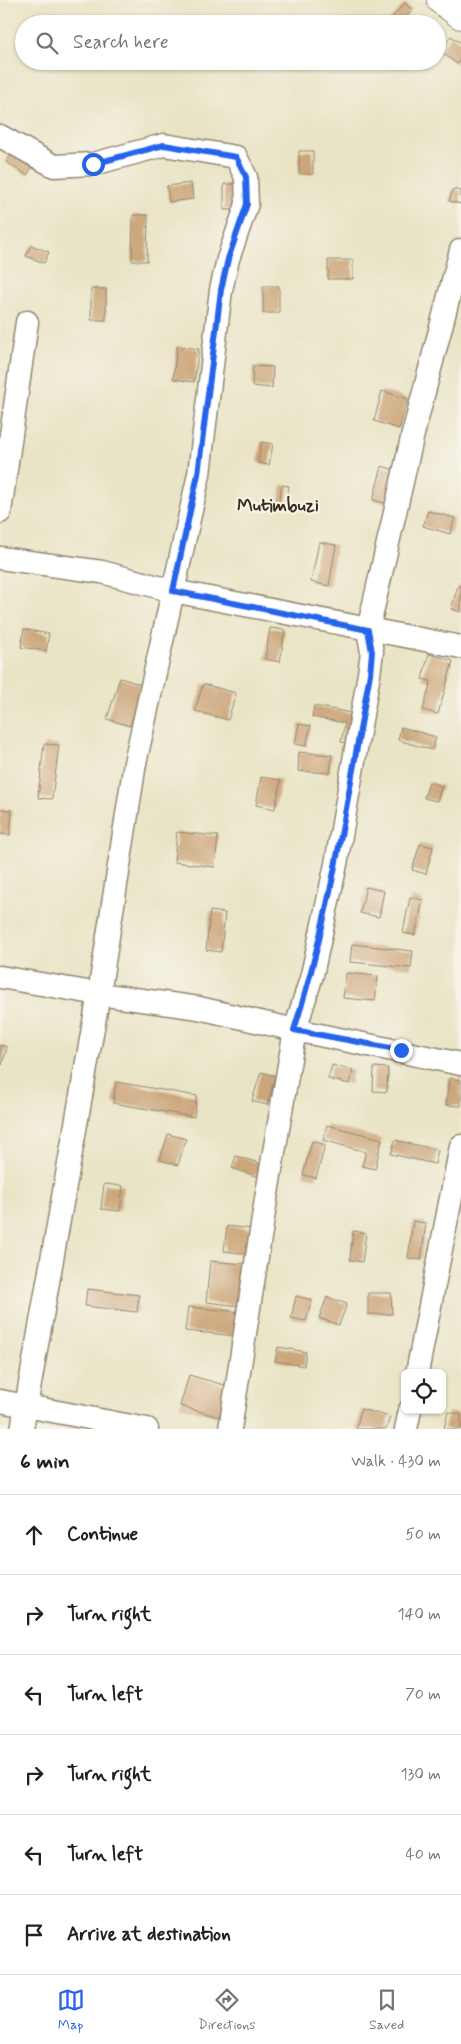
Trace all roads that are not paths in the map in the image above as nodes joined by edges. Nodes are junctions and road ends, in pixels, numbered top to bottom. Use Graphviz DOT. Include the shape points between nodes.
graph roads {
  1 [pos="441,0"];
  2 [pos="461,15"];
  3 [pos="0,136"];
  4 [pos="461,250"];
  5 [pos="27,322"];
  6 [pos="0,512"];
  7 [pos="0,558"];
  8 [pos="173,591"];
  9 [pos="368,630"];
  10 [pos="461,647"];
  11 [pos="0,977"];
  12 [pos="99,994"];
  13 [pos="294,1030"];
  14 [pos="461,1064"];
  15 [pos="461,1146"];
  16 [pos="418,1369"];
  17 [pos="0,1401"];
  18 [pos="26,1406"];
  19 [pos="409,1414"];
  20 [pos="22,1429"];
  21 [pos="147,1429"];
  22 [pos="230,1429"];
  23 [pos="406,1429"];
  1 -- 2 [label="street"];
  3 -- 8 [label="street" via="54,166 93,164 164,145 236,157 246,177 247,204 221,290 198,474"];
  4 -- 9 [label="street" via="413,434"];
  5 -- 6 [label="street"];
  7 -- 8 [label="street" via="102,572"];
  8 -- 9 [label="street"];
  8 -- 12 [label="street" via="135,763"];
  9 -- 10 [label="street"];
  9 -- 13 [label="street" via="372,652 370,674 336,864 312,975"];
  11 -- 12 [label="street"];
  12 -- 13 [label="street" via="198,1008"];
  12 -- 18 [label="street"];
  13 -- 14 [label="street"];
  13 -- 22 [label="street"];
  15 -- 16 [label="street"];
  17 -- 18 [label="street"];
  18 -- 20 [label="street"];
  18 -- 21 [label="street"];
  19 -- 23 [label="street"];
}
